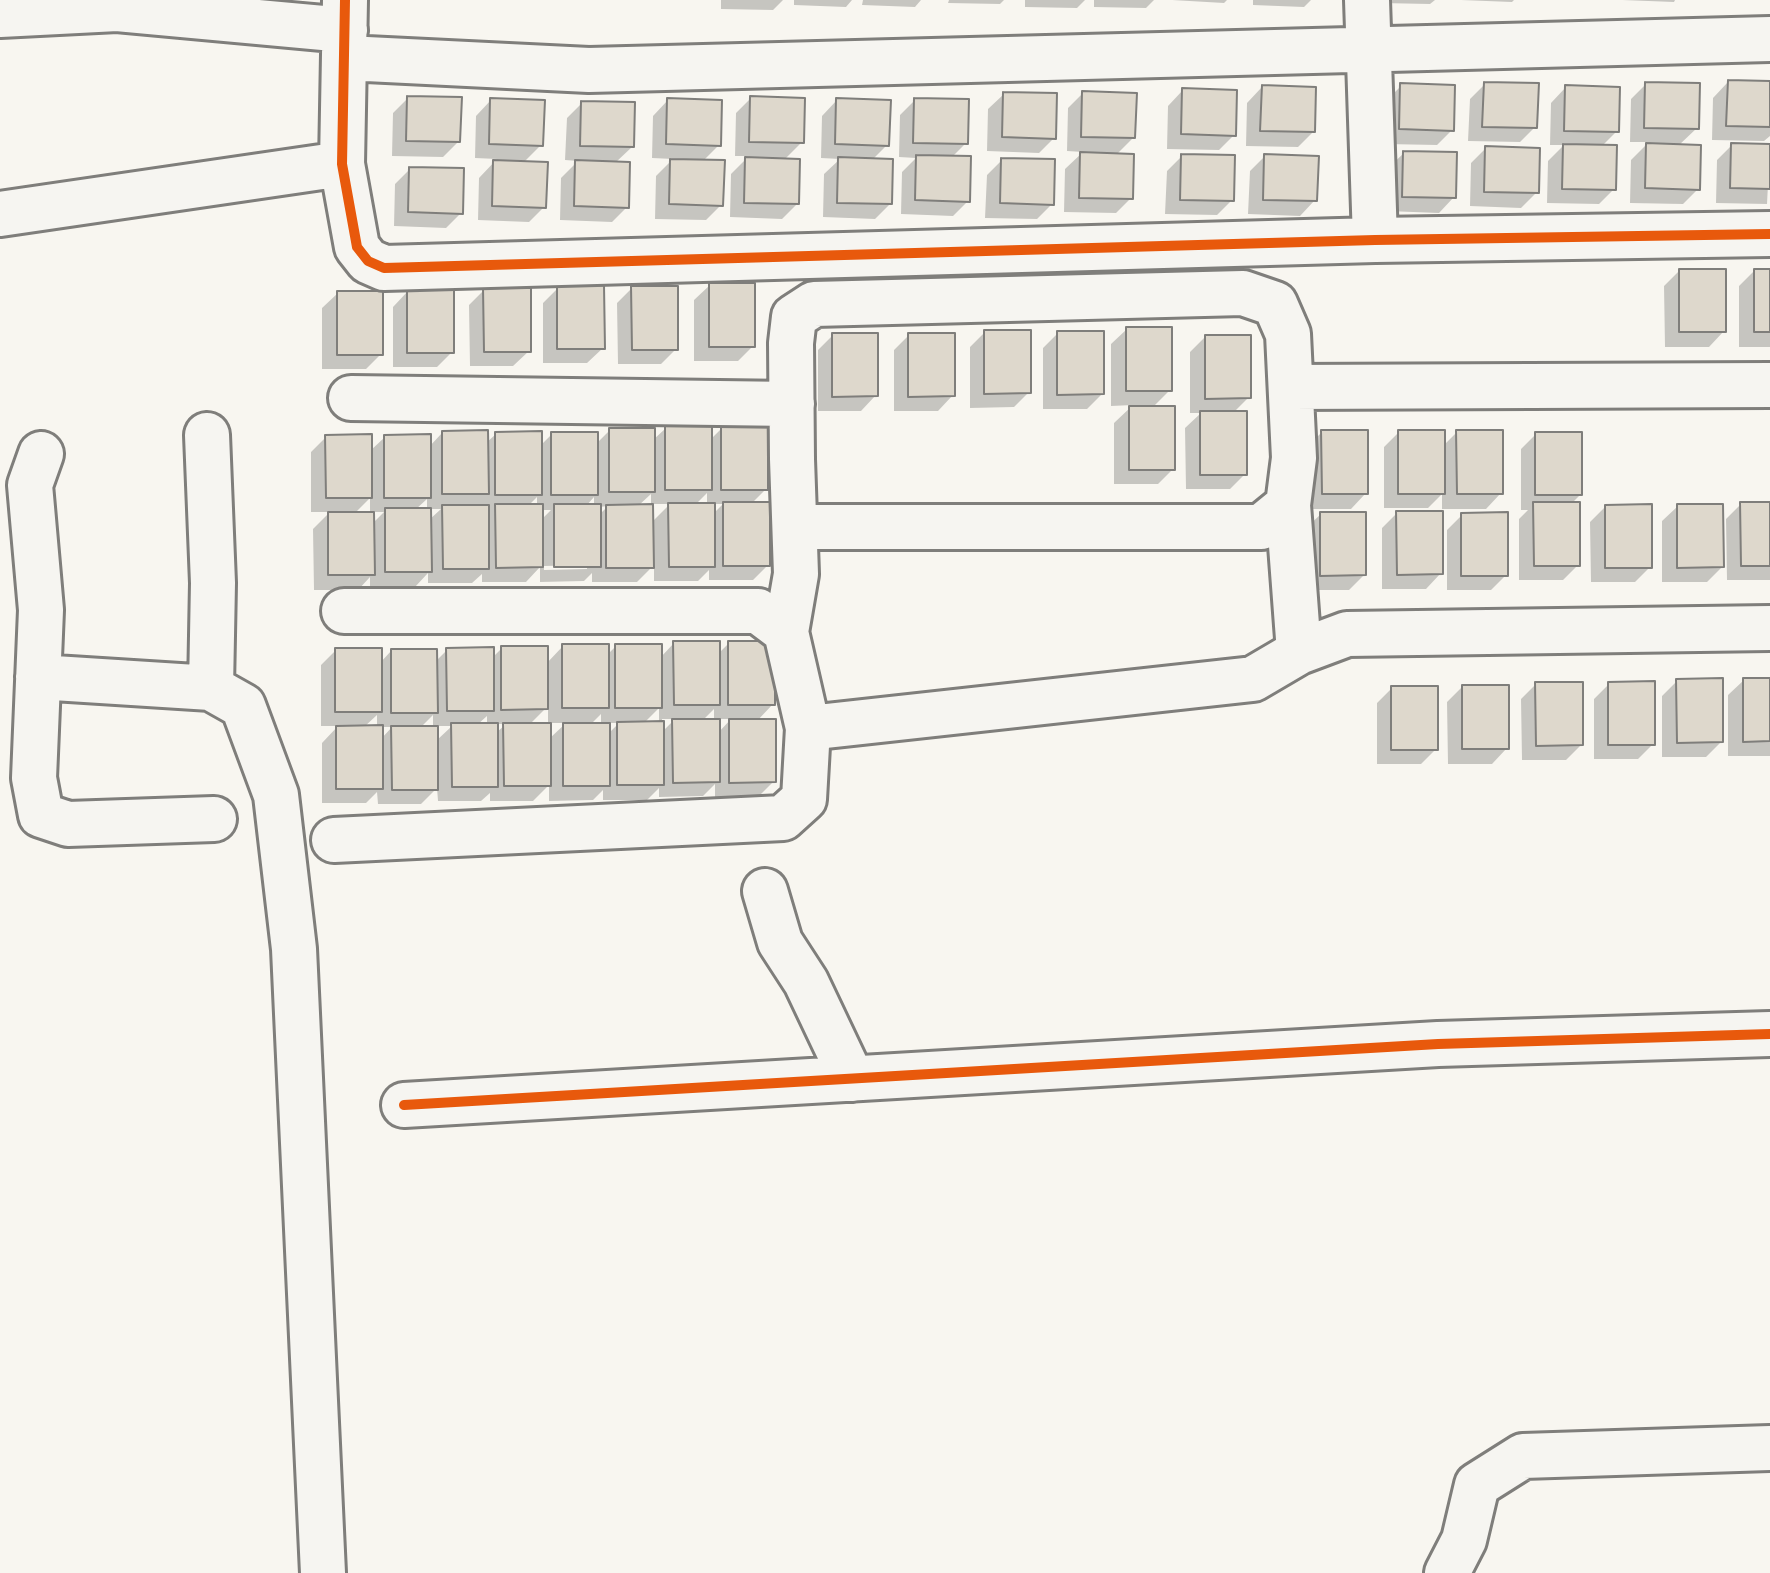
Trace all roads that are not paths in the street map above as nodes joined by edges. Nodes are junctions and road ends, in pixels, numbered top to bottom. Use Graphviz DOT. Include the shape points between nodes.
graph roads {
  1 [pos="1367,0"];
  2 [pos="0,15"];
  3 [pos="345,29"];
  4 [pos="1770,39"];
  5 [pos="1368,47"];
  6 [pos="342,164"];
  7 [pos="0,214"];
  8 [pos="1770,234"];
  9 [pos="1375,240"];
  10 [pos="1770,385"];
  11 [pos="1291,387"];
  12 [pos="351,398"];
  13 [pos="792,404"];
  14 [pos="207,435"];
  15 [pos="41,454"];
  16 [pos="1288,505"];
  17 [pos="795,527"];
  18 [pos="344,611"];
  19 [pos="1770,628"];
  20 [pos="786,632"];
  21 [pos="1299,652"];
  22 [pos="38,677"];
  23 [pos="211,688"];
  24 [pos="808,728"];
  25 [pos="214,819"];
  26 [pos="334,840"];
  27 [pos="765,891"];
  28 [pos="1770,1034"];
  29 [pos="852,1079"];
  30 [pos="404,1105"];
  31 [pos="1770,1448"];
  32 [pos="323,1573"];
  33 [pos="1447,1573"];
  1 -- 5 [label="street"];
  2 -- 3 [label="street" via="117,9"];
  3 -- 5 [label="street" via="589,70"];
  3 -- 6 [label="street"];
  4 -- 5 [label="street"];
  5 -- 9 [label="street"];
  6 -- 7 [label="street"];
  6 -- 9 [label="street" via="357,247 368,261 384,268"];
  8 -- 9 [label="street"];
  10 -- 11 [label="street"];
  11 -- 13 [label="street" via="1288,334 1275,304 1243,293 814,304 794,317"];
  11 -- 16 [label="street" via="1294,458"];
  12 -- 13 [label="street"];
  13 -- 17 [label="street"];
  14 -- 23 [label="street"];
  15 -- 22 [label="street" via="30,485 41,610"];
  16 -- 17 [label="street" via="1261,527"];
  16 -- 21 [label="street"];
  17 -- 20 [label="street" via="796,574"];
  18 -- 20 [label="street" via="758,611"];
  19 -- 21 [label="street" via="1347,634"];
  20 -- 24 [label="street"];
  21 -- 24 [label="street" via="1253,679"];
  22 -- 23 [label="street"];
  22 -- 25 [label="street" via="34,778 41,815 68,824"];
  23 -- 32 [label="street" via="243,706 276,795 294,949"];
  24 -- 26 [label="street" via="804,799 783,818"];
  27 -- 29 [label="street" via="780,942 806,982"];
  28 -- 29 [label="street" via="1438,1044"];
  29 -- 30 [label="street"];
  31 -- 33 [label="street" via="1523,1456 1477,1485 1464,1540"];
}
